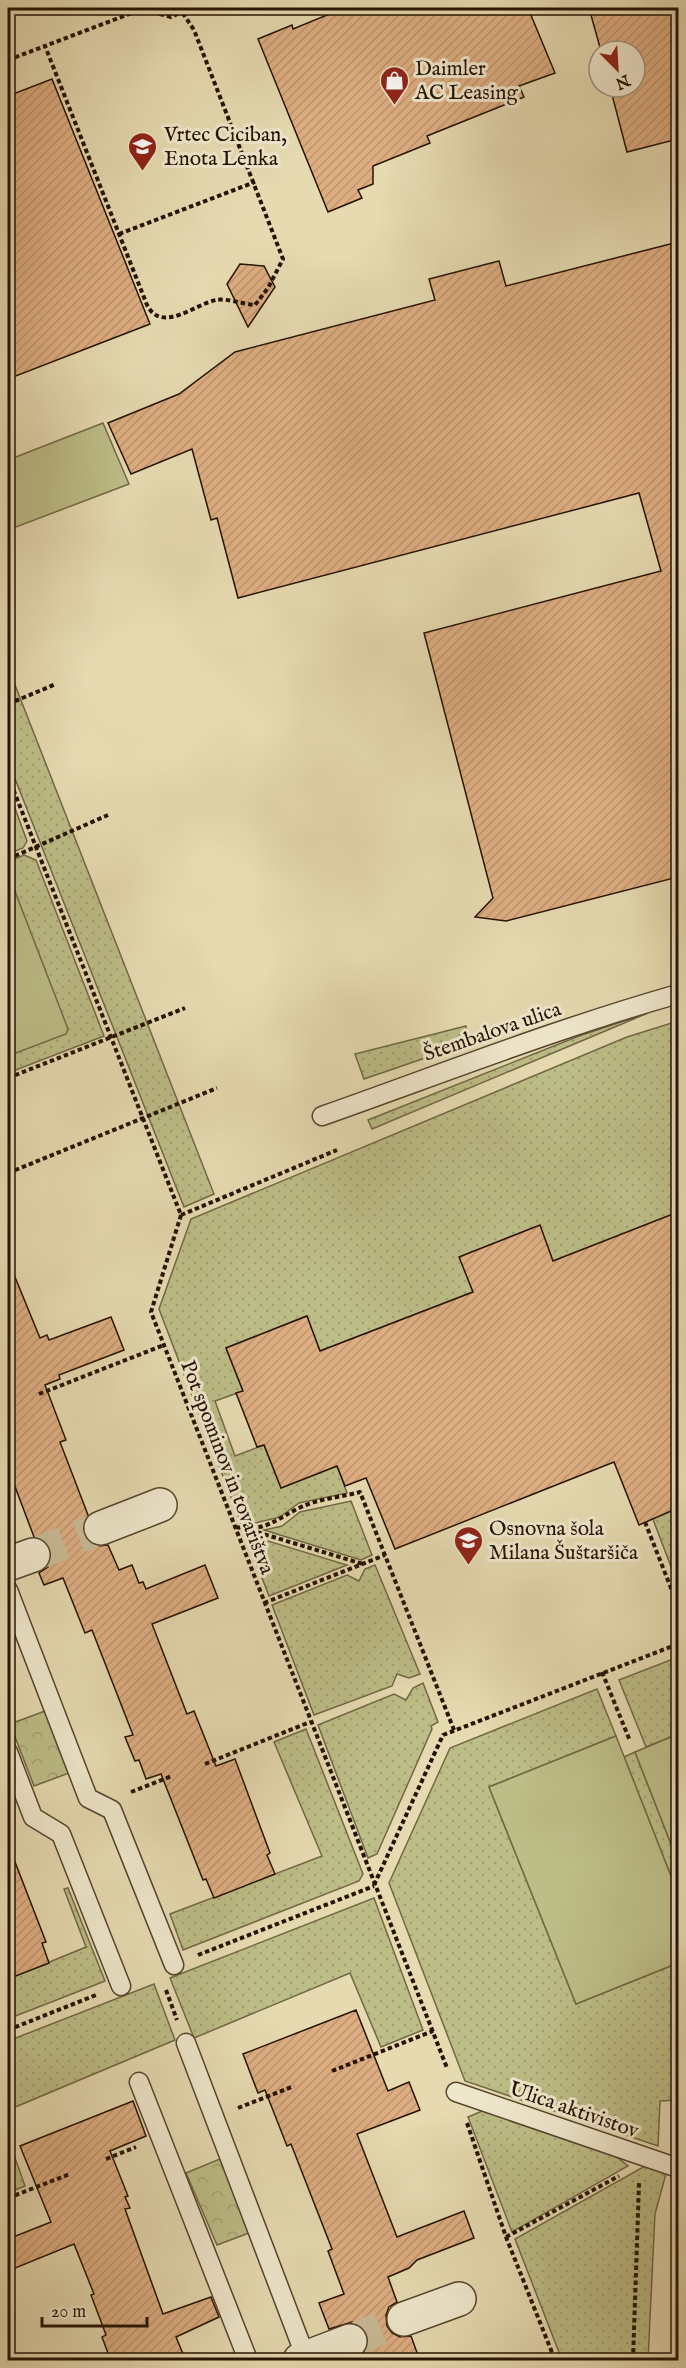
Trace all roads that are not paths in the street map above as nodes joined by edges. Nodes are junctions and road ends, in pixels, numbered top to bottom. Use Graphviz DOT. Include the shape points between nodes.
graph roads {
  1 [pos="678,994"];
  2 [pos="322,1116"];
  3 [pos="160,1505"];
  4 [pos="101,1528"];
  5 [pos="8,1590"];
  6 [pos="8,1752"];
  7 [pos="174,1965"];
  8 [pos="121,1986"];
  9 [pos="186,2043"];
  10 [pos="139,2082"];
  11 [pos="456,2092"];
  12 [pos="678,2168"];
  13 [pos="459,2299"];
  14 [pos="404,2319"];
  15 [pos="350,2341"];
  16 [pos="307,2359"];
  17 [pos="248,2361"];
  1 -- 2 [label="lane, Štembalova ulica" via="525,1043"];
  3 -- 4 [label="street"];
  5 -- 7 [label="lane" via="88,1798 112,1810"];
  6 -- 8 [label="lane" via="33,1817 61,1834"];
  9 -- 16 [label="lane"];
  10 -- 17 [label="lane"];
  11 -- 12 [label="lane, Ulica aktivistov" via="640,2160"];
  13 -- 14 [label="street"];
  15 -- 16 [label="street"];
}
